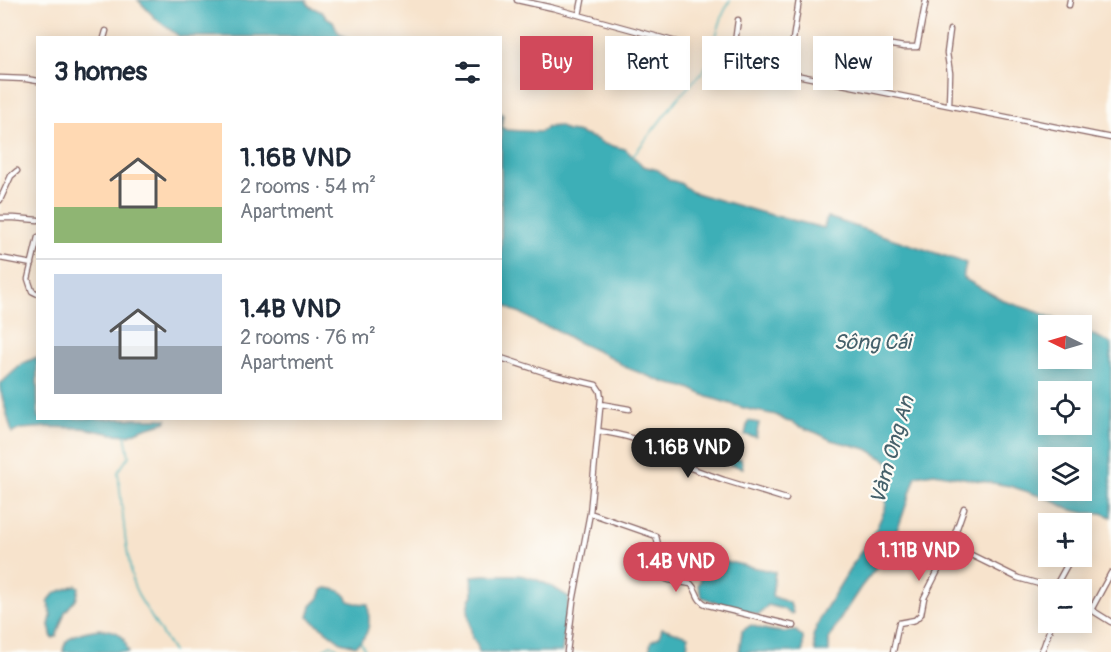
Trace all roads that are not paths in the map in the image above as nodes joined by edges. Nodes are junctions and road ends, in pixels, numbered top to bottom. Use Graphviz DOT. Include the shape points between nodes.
graph roads {
  1 [pos="519,0"];
  2 [pos="582,0"];
  3 [pos="799,0"];
  4 [pos="926,0"];
  5 [pos="579,15"];
  6 [pos="738,20"];
  7 [pos="950,30"];
  8 [pos="106,31"];
  9 [pos="105,36"];
  10 [pos="655,36"];
  11 [pos="736,36"];
  12 [pos="794,36"];
  13 [pos="893,45"];
  14 [pos="801,76"];
  15 [pos="0,78"];
  16 [pos="36,81"];
  17 [pos="949,105"];
  18 [pos="1111,138"];
  19 [pos="16,171"];
  20 [pos="0,200"];
  21 [pos="0,218"];
  22 [pos="36,220"];
  23 [pos="36,246"];
  24 [pos="0,258"];
  25 [pos="32,264"];
  26 [pos="36,293"];
  27 [pos="502,358"];
  28 [pos="601,404"];
  29 [pos="629,409"];
  30 [pos="598,431"];
  31 [pos="786,499"];
  32 [pos="964,508"];
  33 [pos="590,513"];
  34 [pos="951,545"];
  35 [pos="1111,573"];
  36 [pos="1038,584"];
  37 [pos="1092,608"];
  38 [pos="1092,611"];
  39 [pos="1111,622"];
  40 [pos="794,626"];
  41 [pos="1048,633"];
  42 [pos="567,652"];
  43 [pos="893,652"];
  44 [pos="1041,652"];
  1 -- 5 [label="street"];
  2 -- 5 [label="street"];
  3 -- 12 [label="street"];
  4 -- 13 [label="street" via="917,47"];
  5 -- 10 [label="street"];
  6 -- 11 [label="street"];
  7 -- 17 [label="street"];
  8 -- 9 [label="street"];
  14 -- 17 [label="street"];
  15 -- 16 [label="street"];
  17 -- 18 [label="street"];
  19 -- 20 [label="street"];
  21 -- 22 [label="street"];
  23 -- 25 [label="street"];
  24 -- 25 [label="street"];
  25 -- 26 [label="street" via="29,283"];
  27 -- 28 [label="street" via="596,385"];
  28 -- 29 [label="street"];
  28 -- 30 [label="street"];
  30 -- 31 [label="street" via="636,440 660,457"];
  30 -- 33 [label="street"];
  32 -- 34 [label="street"];
  33 -- 40 [label="street" via="656,536 666,579 691,584 702,603"];
  33 -- 42 [label="street"];
  34 -- 36 [label="street"];
  34 -- 43 [label="street" via="924,598 921,614 915,620 899,623"];
  35 -- 37 [label="street"];
  38 -- 39 [label="street"];
  41 -- 44 [label="street"];
}
